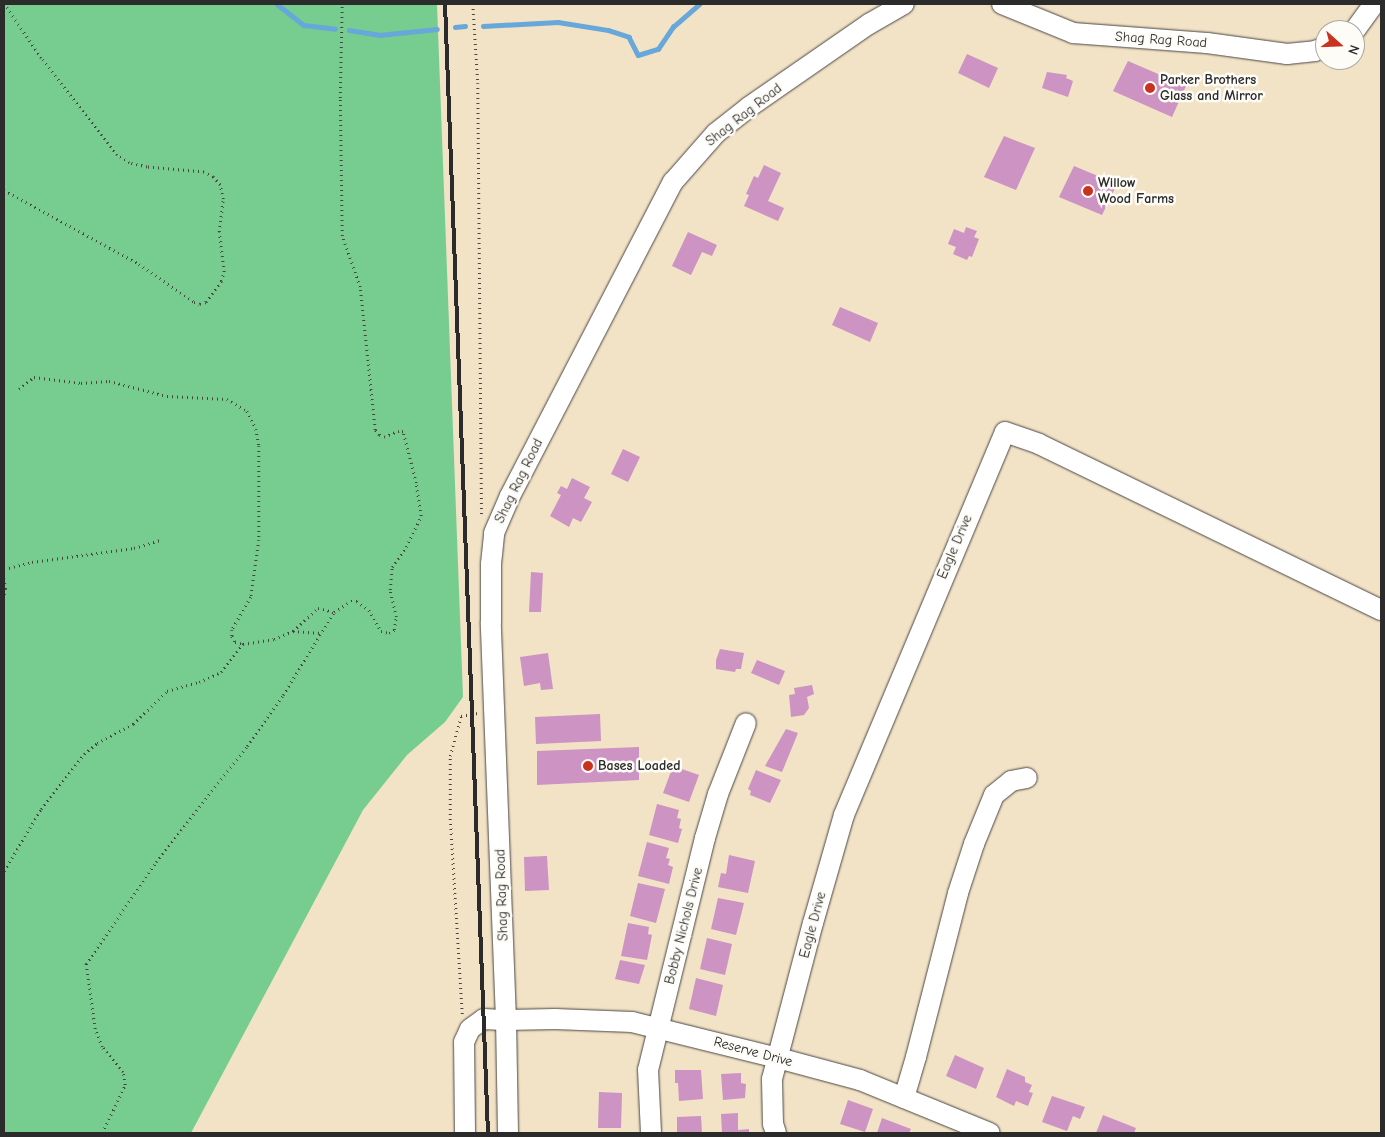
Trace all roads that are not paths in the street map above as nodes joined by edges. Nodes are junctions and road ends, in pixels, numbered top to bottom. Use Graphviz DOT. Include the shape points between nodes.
graph roads {
  1 [pos="904,4"];
  2 [pos="1002,4"];
  3 [pos="1374,4"];
  4 [pos="1362,20"];
  5 [pos="1315,51"];
  6 [pos="1381,610"];
  7 [pos="746,723"];
  8 [pos="1027,778"];
  9 [pos="506,1020"];
  10 [pos="659,1027"];
  11 [pos="778,1058"];
  12 [pos="904,1098"];
  13 [pos="981,1132"];
  14 [pos="465,1133"];
  15 [pos="508,1133"];
  16 [pos="651,1133"];
  17 [pos="776,1133"];
  1 -- 9 [label="street, Shag Rag Road" via="869,24 742,112 716,133 673,182 510,496 494,533 491,622"];
  2 -- 5 [label="street, Shag Rag Road" via="1073,33 1207,43 1286,54"];
  3 -- 4 [label="street"];
  6 -- 11 [label="street, Eagle Drive" via="1039,444 1005,432 844,815 812,923"];
  7 -- 10 [label="street, Bobby Nichols Drive" via="718,794 705,838"];
  8 -- 12 [label="street" via="1011,781 994,795 974,844"];
  9 -- 10 [label="street, Reserve Drive" via="632,1022"];
  9 -- 14 [label="street" via="484,1019 470,1029 464,1042"];
  9 -- 15 [label="street, Shag Rag Road"];
  10 -- 11 [label="street, Reserve Drive"];
  10 -- 16 [label="street, Bobby Nichols Drive" via="648,1070"];
  11 -- 12 [label="street, Reserve Drive" via="860,1080"];
  11 -- 17 [label="street" via="772,1079"];
  12 -- 13 [label="street, Reserve Drive"];
}
